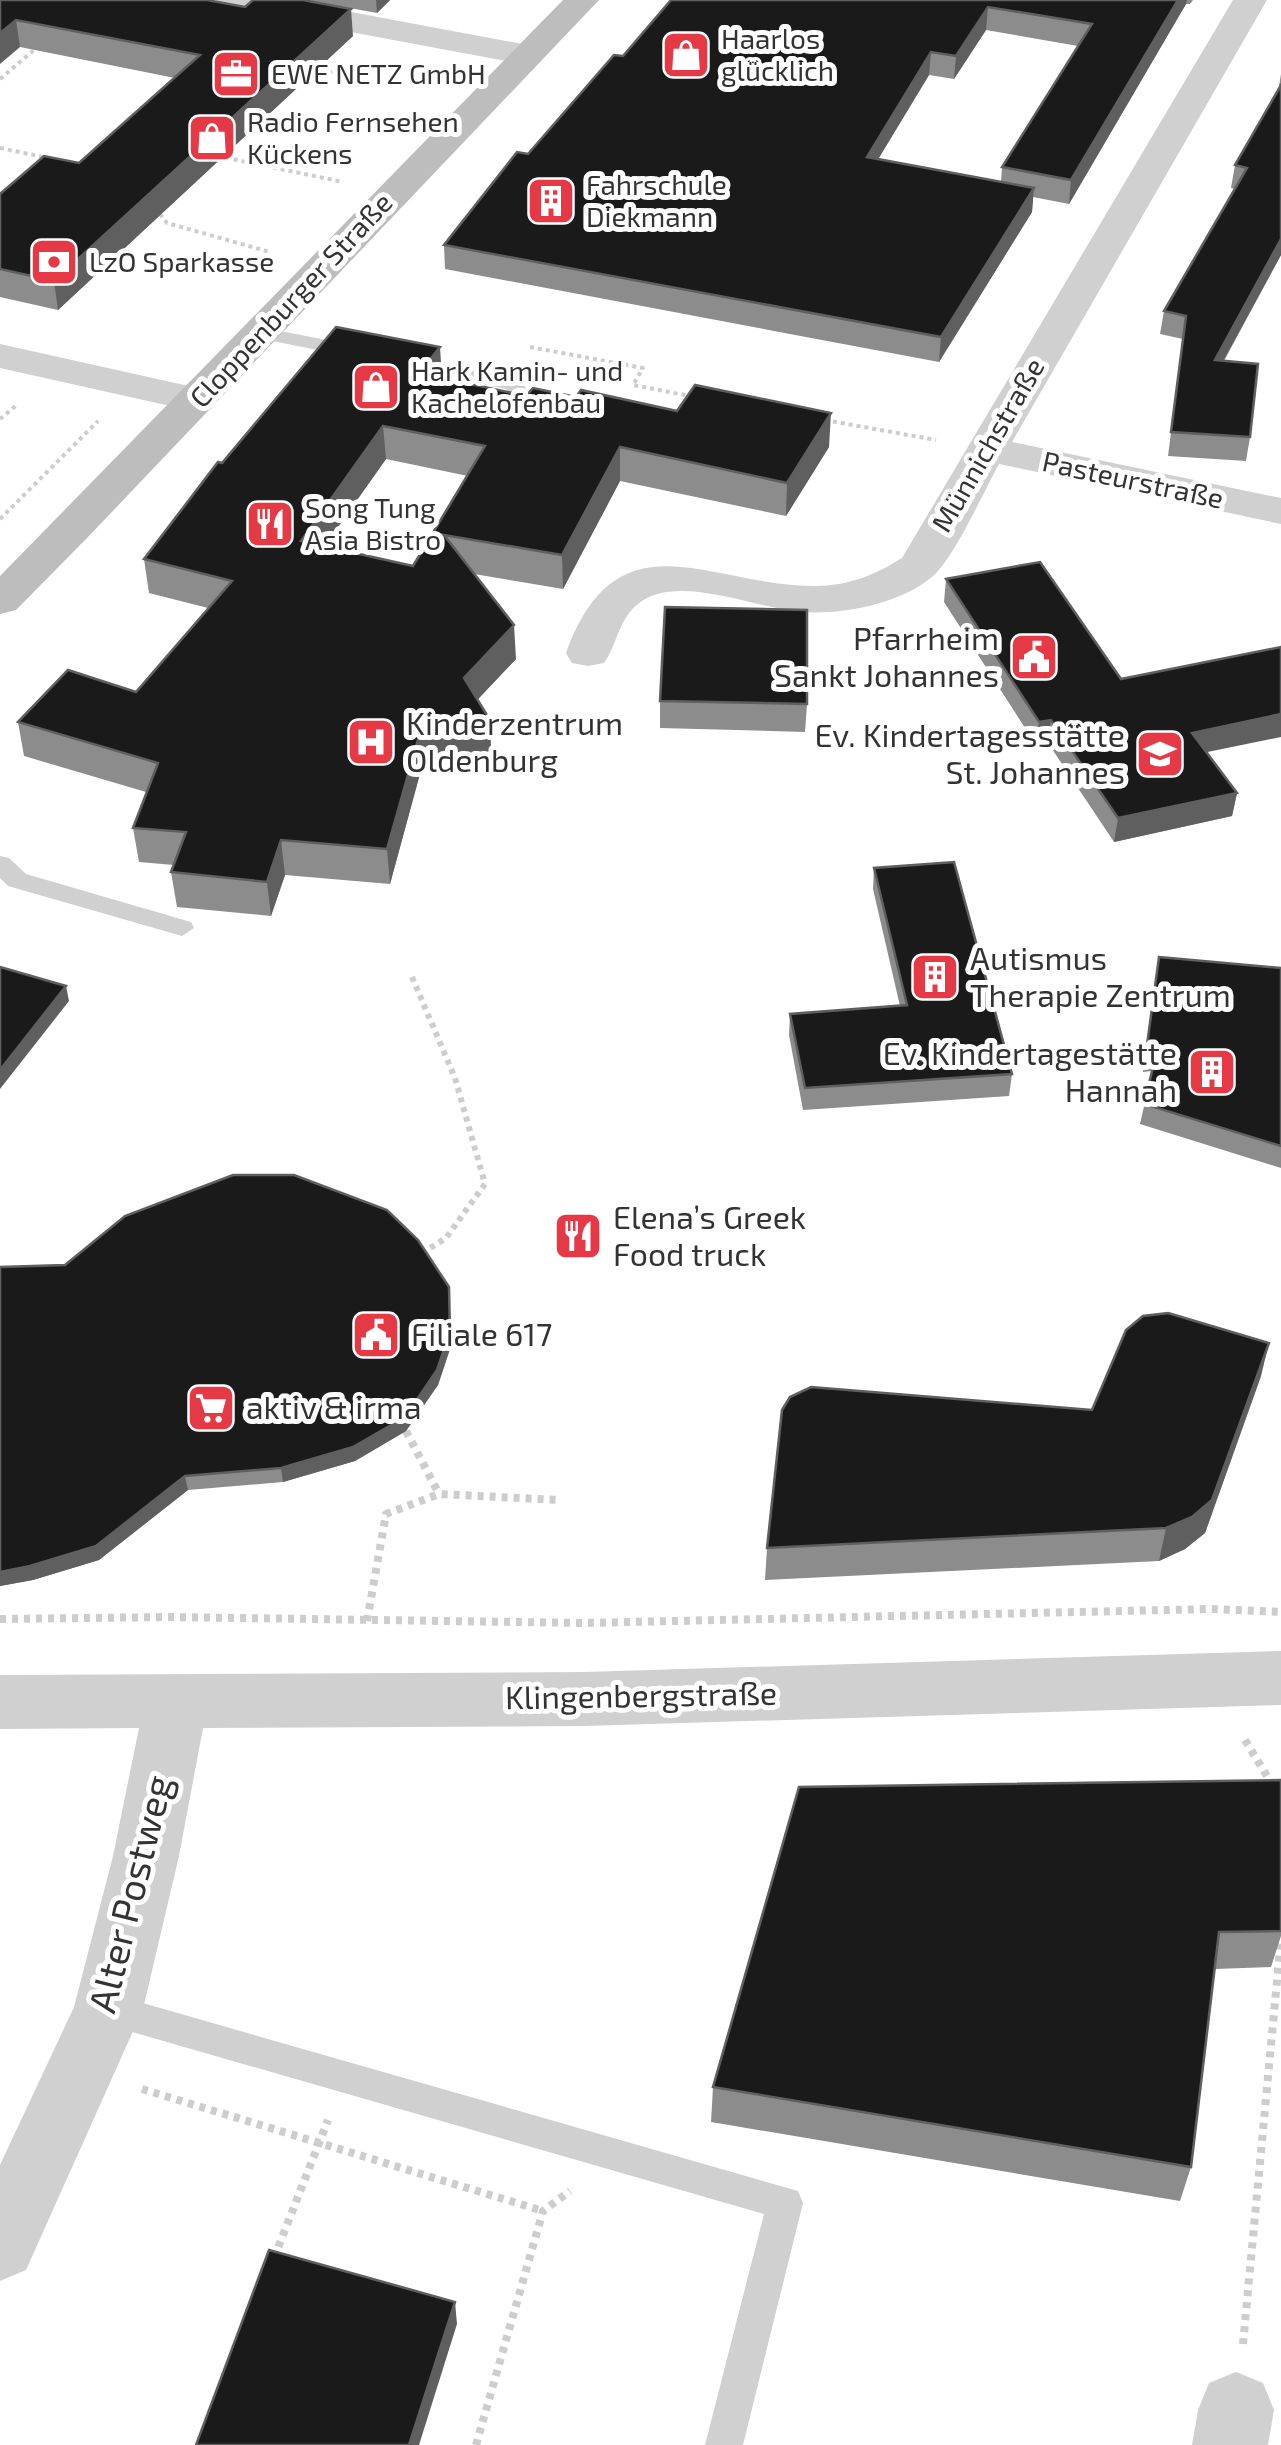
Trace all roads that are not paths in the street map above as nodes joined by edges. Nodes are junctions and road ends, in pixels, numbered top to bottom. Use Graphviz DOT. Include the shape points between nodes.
graph roads {
  1 [pos="233,0"];
  2 [pos="582,0"];
  3 [pos="1250,0"];
  4 [pos="528,55"];
  5 [pos="260,333"];
  6 [pos="0,356"];
  7 [pos="197,400"];
  8 [pos="532,410"];
  9 [pos="984,449"];
  10 [pos="1281,511"];
  11 [pos="0,601"];
  12 [pos="588,654"];
  13 [pos="0,864"];
  14 [pos="182,928"];
  15 [pos="1281,1678"];
  16 [pos="0,1702"];
  17 [pos="176,1703"];
  18 [pos="108,2009"];
  19 [pos="0,2245"];
  20 [pos="724,2445"];
  1 -- 4 [label="street"];
  2 -- 4 [label="main road, Cloppenburger Straße"];
  3 -- 9 [label="street, Münnichstraße"];
  4 -- 5 [label="main road, Cloppenburger Straße"];
  5 -- 7 [label="main road, Cloppenburger Straße"];
  5 -- 8 [label="lane" via="512,384"];
  6 -- 7 [label="street"];
  7 -- 11 [label="main road, Cloppenburger Straße"];
  9 -- 10 [label="street, Pasteurstraße"];
  9 -- 12 [label="street, Münnichstraße" via="919,566 890,586 803,599 700,580 644,584 606,610"];
  13 -- 14 [label="lane" via="18,880"];
  15 -- 17 [label="street, Klingenbergstraße" via="584,1699"];
  16 -- 17 [label="street, Klingenbergstraße"];
  17 -- 18 [label="street, Alter Postweg"];
  18 -- 19 [label="street, Alter Postweg"];
  18 -- 20 [label="lane" via="785,2203"];
}
